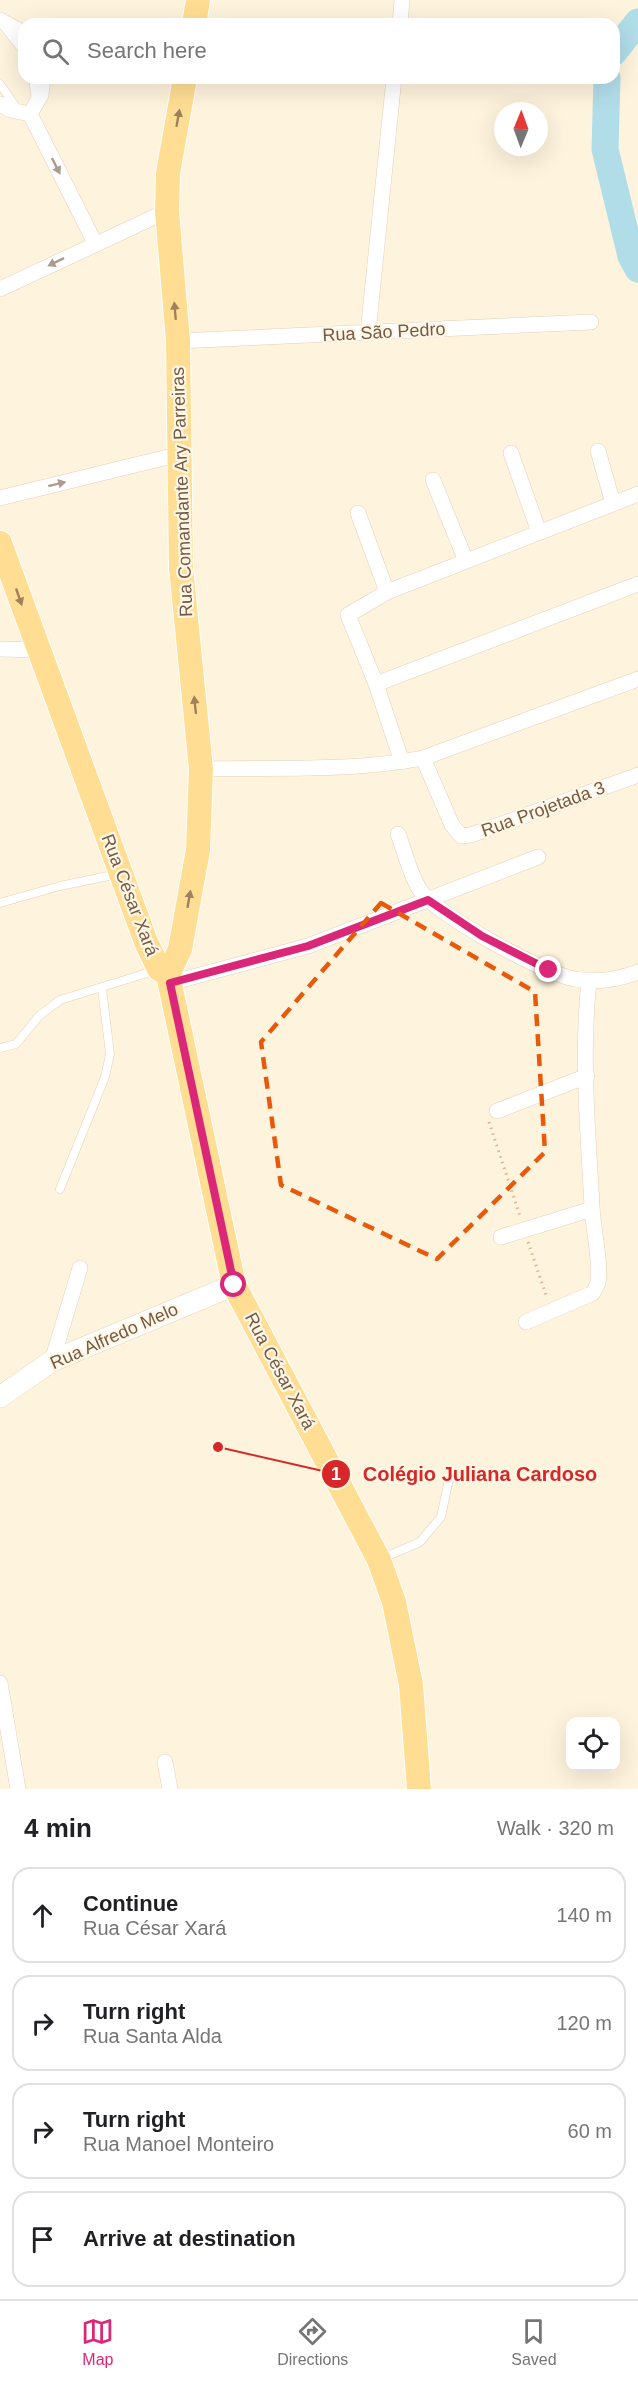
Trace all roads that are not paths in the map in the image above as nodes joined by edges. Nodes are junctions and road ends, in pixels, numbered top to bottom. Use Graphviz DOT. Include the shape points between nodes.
graph roads {
  1 [pos="198,0"];
  2 [pos="402,0"];
  3 [pos="195,18"];
  4 [pos="400,18"];
  5 [pos="0,21"];
  6 [pos="18,30"];
  7 [pos="18,44"];
  8 [pos="0,84"];
  9 [pos="32,84"];
  10 [pos="43,84"];
  11 [pos="184,84"];
  12 [pos="393,84"];
  13 [pos="0,104"];
  14 [pos="29,112"];
  15 [pos="167,211"];
  16 [pos="95,243"];
  17 [pos="0,289"];
  18 [pos="591,322"];
  19 [pos="368,333"];
  20 [pos="178,341"];
  21 [pos="598,451"];
  22 [pos="511,453"];
  23 [pos="180,454"];
  24 [pos="433,480"];
  25 [pos="638,494"];
  26 [pos="0,498"];
  27 [pos="613,503"];
  28 [pos="358,513"];
  29 [pos="539,532"];
  30 [pos="0,543"];
  31 [pos="466,561"];
  32 [pos="638,584"];
  33 [pos="387,592"];
  34 [pos="0,649"];
  35 [pos="38,650"];
  36 [pos="638,679"];
  37 [pos="376,684"];
  38 [pos="423,758"];
  39 [pos="402,762"];
  40 [pos="201,769"];
  41 [pos="638,774"];
  42 [pos="398,834"];
  43 [pos="538,857"];
  44 [pos="120,874"];
  45 [pos="428,900"];
  46 [pos="0,903"];
  47 [pos="183,936"];
  48 [pos="146,942"];
  49 [pos="638,972"];
  50 [pos="166,976"];
  51 [pos="589,981"];
  52 [pos="102,988"];
  53 [pos="0,1048"];
  54 [pos="587,1076"];
  55 [pos="496,1111"];
  56 [pos="60,1189"];
  57 [pos="592,1209"];
  58 [pos="501,1237"];
  59 [pos="80,1268"];
  60 [pos="234,1285"];
  61 [pos="526,1322"];
  62 [pos="52,1360"];
  63 [pos="0,1397"];
  64 [pos="449,1479"];
  65 [pos="379,1560"];
  66 [pos="0,1683"];
  67 [pos="165,1762"];
  68 [pos="18,1789"];
  69 [pos="170,1789"];
  70 [pos="419,1789"];
  1 -- 3 [label="main road"];
  2 -- 4 [label="street"];
  5 -- 6 [label="street"];
  5 -- 7 [label="lane"];
  8 -- 14 [label="lane"];
  9 -- 14 [label="lane"];
  10 -- 14 [label="street" via="41,95"];
  15 -- 11 [label="main road, Rua Comandante Ary Parreiras, one-way" via="168,173"];
  12 -- 19 [label="street"];
  13 -- 14 [label="street"];
  14 -- 16 [label="street, one-way"];
  15 -- 16 [label="street"];
  20 -- 15 [label="main road, Rua Comandante Ary Parreiras, one-way"];
  16 -- 17 [label="street, one-way"];
  18 -- 19 [label="street, Rua São Pedro"];
  19 -- 20 [label="street, Rua São Pedro"];
  20 -- 23 [label="main road, Rua Comandante Ary Parreiras"];
  21 -- 27 [label="street"];
  22 -- 29 [label="street"];
  26 -- 23 [label="street, one-way"];
  40 -- 23 [label="main road, Rua Comandante Ary Parreiras, one-way" via="181,568"];
  24 -- 31 [label="street"];
  25 -- 27 [label="street"];
  27 -- 29 [label="street"];
  28 -- 33 [label="street"];
  29 -- 31 [label="street"];
  30 -- 35 [label="main road, Rua César Xará, one-way"];
  31 -- 33 [label="street"];
  32 -- 37 [label="street"];
  33 -- 37 [label="street" via="348,615"];
  34 -- 35 [label="street"];
  35 -- 44 [label="main road, Rua César Xará"];
  36 -- 38 [label="street"];
  37 -- 39 [label="street"];
  38 -- 39 [label="street"];
  38 -- 41 [label="street, Rua Projetada 3" via="452,825 461,836"];
  39 -- 40 [label="street"];
  47 -- 40 [label="main road, Rua Comandante Ary Parreiras, one-way" via="198,850"];
  42 -- 45 [label="street" via="419,889"];
  43 -- 45 [label="street"];
  44 -- 46 [label="lane"];
  44 -- 48 [label="main road, Rua César Xará"];
  45 -- 50 [label="street" via="308,946"];
  45 -- 51 [label="street" via="482,936 549,970"];
  47 -- 48 [label="main road" via="166,944"];
  47 -- 50 [label="main road, Rua Comandante Ary Parreiras"];
  48 -- 50 [label="main road, Rua César Xará"];
  49 -- 51 [label="street" via="608,981"];
  50 -- 52 [label="lane"];
  50 -- 60 [label="main road, Rua César Xará"];
  51 -- 54 [label="street"];
  52 -- 53 [label="lane" via="60,1000 39,1016 16,1044"];
  52 -- 56 [label="lane" via="110,1053 105,1077"];
  54 -- 55 [label="street"];
  54 -- 57 [label="street"];
  57 -- 58 [label="street"];
  57 -- 61 [label="street" via="599,1276 596,1289"];
  59 -- 62 [label="street"];
  60 -- 62 [label="street, Rua Alfredo Melo"];
  60 -- 65 [label="main road, Rua César Xará"];
  62 -- 63 [label="street, Rua Alfredo Melo"];
  64 -- 65 [label="lane" via="441,1517 420,1542"];
  65 -- 70 [label="main road, Rua César Xará" via="394,1602 411,1684"];
  66 -- 68 [label="street"];
  67 -- 69 [label="street"];
}
